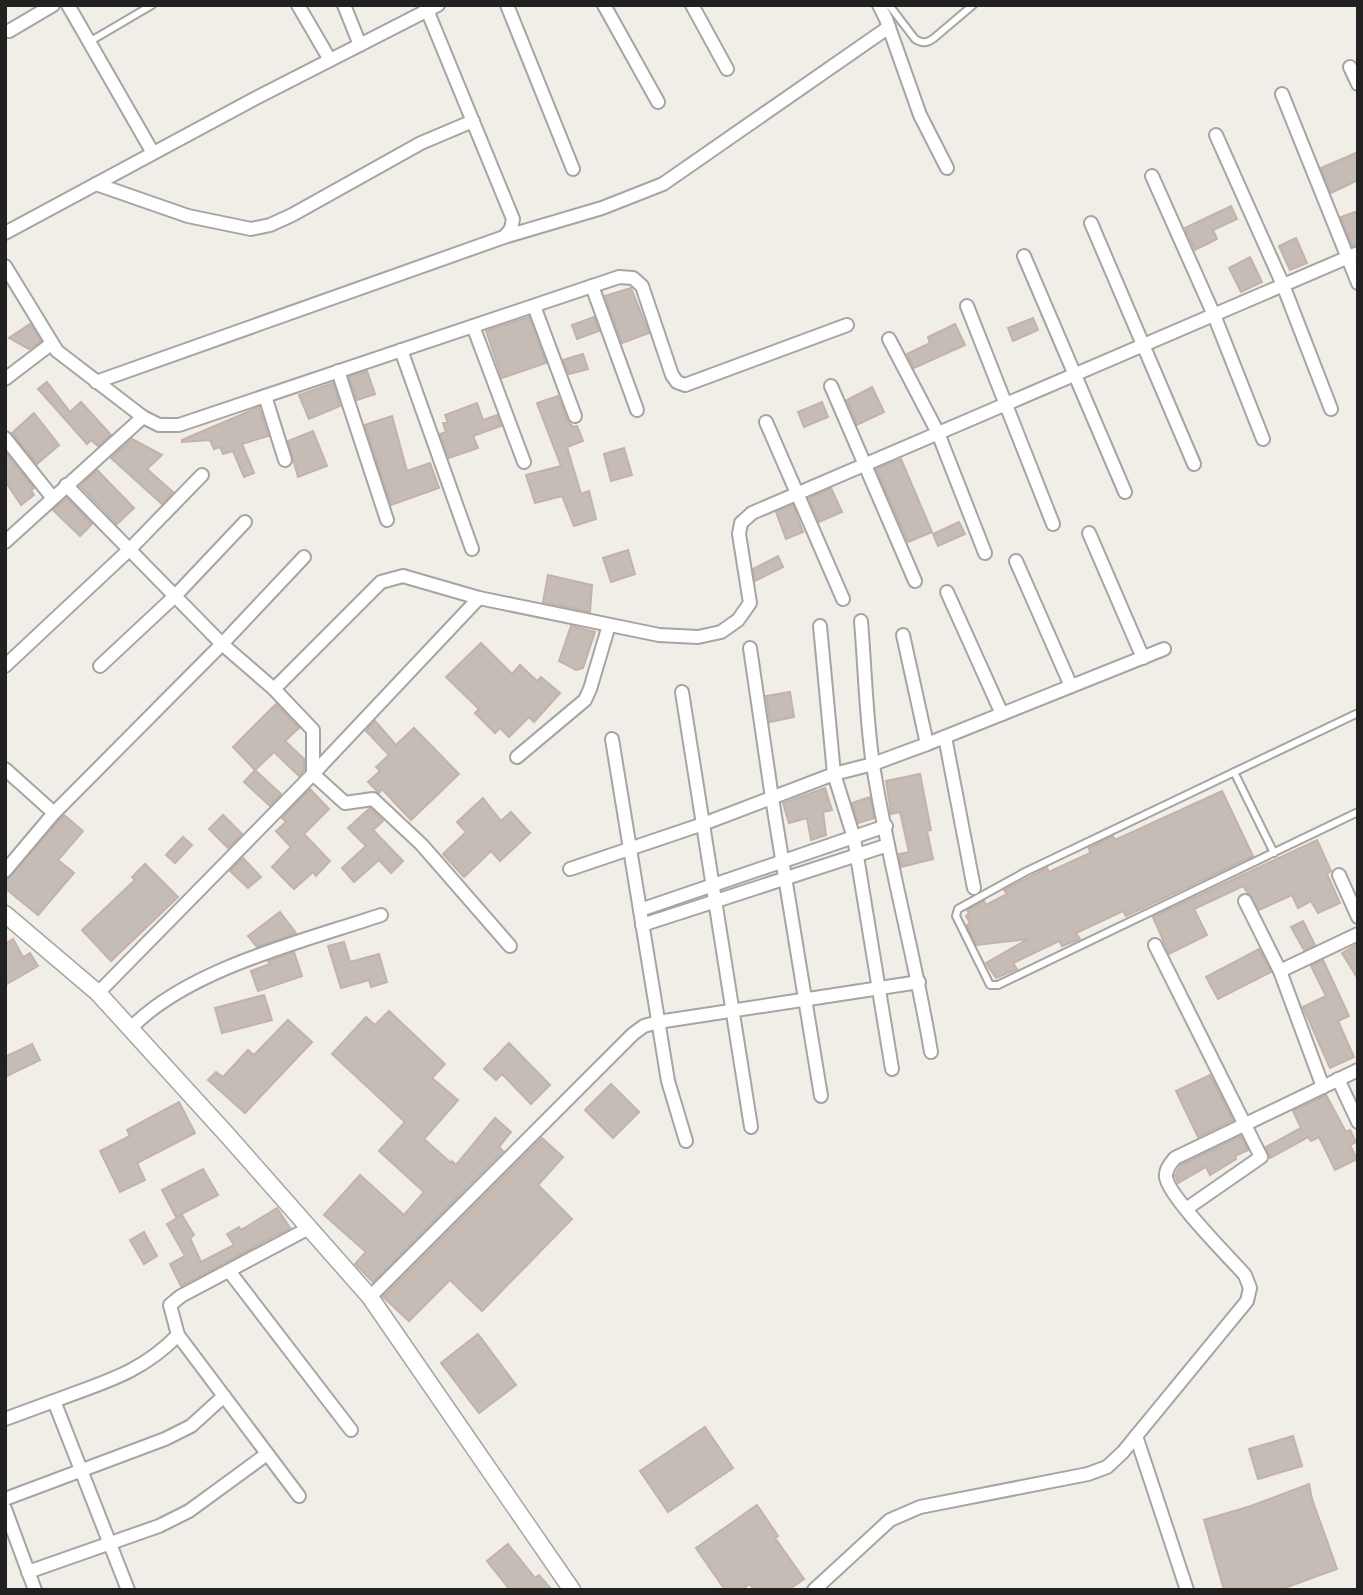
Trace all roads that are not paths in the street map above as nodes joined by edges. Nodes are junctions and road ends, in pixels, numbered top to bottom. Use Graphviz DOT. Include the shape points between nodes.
graph roads {
  1 [pos="53,5"];
  2 [pos="68,5"];
  3 [pos="152,5"];
  4 [pos="298,5"];
  5 [pos="344,5"];
  6 [pos="507,5"];
  7 [pos="604,5"];
  8 [pos="692,5"];
  9 [pos="879,5"];
  10 [pos="889,5"];
  11 [pos="973,5"];
  12 [pos="430,7"];
  13 [pos="889,27"];
  14 [pos="9,31"];
  15 [pos="89,42"];
  16 [pos="360,45"];
  17 [pos="330,60"];
  18 [pos="1350,67"];
  19 [pos="727,69"];
  20 [pos="1358,85"];
  21 [pos="1282,94"];
  22 [pos="658,102"];
  23 [pos="473,121"];
  24 [pos="1216,135"];
  25 [pos="153,153"];
  26 [pos="947,168"];
  27 [pos="573,169"];
  28 [pos="1152,176"];
  29 [pos="96,184"];
  30 [pos="1091,223"];
  31 [pos="5,233"];
  32 [pos="503,237"];
  33 [pos="1352,255"];
  34 [pos="1024,256"];
  35 [pos="5,266"];
  36 [pos="1358,283"];
  37 [pos="1283,285"];
  38 [pos="592,286"];
  39 [pos="534,306"];
  40 [pos="967,306"];
  41 [pos="1214,315"];
  42 [pos="847,325"];
  43 [pos="473,326"];
  44 [pos="889,339"];
  45 [pos="51,344"];
  46 [pos="1144,345"];
  47 [pos="401,350"];
  48 [pos="338,371"];
  49 [pos="1076,374"];
  50 [pos="5,379"];
  51 [pos="96,382"];
  52 [pos="831,386"];
  53 [pos="265,396"];
  54 [pos="1005,404"];
  55 [pos="1331,409"];
  56 [pos="637,410"];
  57 [pos="575,416"];
  58 [pos="143,417"];
  59 [pos="766,422"];
  60 [pos="938,433"];
  61 [pos="5,438"];
  62 [pos="1263,439"];
  63 [pos="285,460"];
  64 [pos="524,462"];
  65 [pos="865,464"];
  66 [pos="1194,464"];
  67 [pos="202,475"];
  68 [pos="66,485"];
  69 [pos="1125,492"];
  70 [pos="797,493"];
  71 [pos="52,497"];
  72 [pos="387,520"];
  73 [pos="245,522"];
  74 [pos="1053,524"];
  75 [pos="1089,533"];
  76 [pos="5,542"];
  77 [pos="130,549"];
  78 [pos="472,549"];
  79 [pos="985,553"];
  80 [pos="304,557"];
  81 [pos="1016,561"];
  82 [pos="915,581"];
  83 [pos="947,593"];
  84 [pos="175,596"];
  85 [pos="480,598"];
  86 [pos="842,598"];
  87 [pos="861,621"];
  88 [pos="609,625"];
  89 [pos="820,626"];
  90 [pos="903,635"];
  91 [pos="222,644"];
  92 [pos="750,648"];
  93 [pos="1164,649"];
  94 [pos="1143,657"];
  95 [pos="5,666"];
  96 [pos="100,666"];
  97 [pos="1071,686"];
  98 [pos="274,689"];
  99 [pos="682,692"];
  100 [pos="1358,713"];
  101 [pos="1002,714"];
  102 [pos="945,737"];
  103 [pos="612,739"];
  104 [pos="927,744"];
  105 [pos="517,757"];
  106 [pos="873,764"];
  107 [pos="5,769"];
  108 [pos="1234,772"];
  109 [pos="313,774"];
  110 [pos="834,774"];
  111 [pos="772,798"];
  112 [pos="1358,812"];
  113 [pos="54,813"];
  114 [pos="703,824"];
  115 [pos="886,826"];
  116 [pos="854,838"];
  117 [pos="888,845"];
  118 [pos="630,848"];
  119 [pos="1274,853"];
  120 [pos="857,854"];
  121 [pos="784,862"];
  122 [pos="570,869"];
  123 [pos="5,871"];
  124 [pos="1339,875"];
  125 [pos="786,877"];
  126 [pos="712,886"];
  127 [pos="974,888"];
  128 [pos="715,901"];
  129 [pos="1245,901"];
  130 [pos="640,910"];
  131 [pos="5,914"];
  132 [pos="381,915"];
  133 [pos="1358,916"];
  134 [pos="642,925"];
  135 [pos="1358,934"];
  136 [pos="1155,944"];
  137 [pos="510,946"];
  138 [pos="1280,971"];
  139 [pos="919,982"];
  140 [pos="879,988"];
  141 [pos="98,993"];
  142 [pos="806,999"];
  143 [pos="732,1011"];
  144 [pos="658,1022"];
  145 [pos="130,1029"];
  146 [pos="931,1052"];
  147 [pos="892,1069"];
  148 [pos="1358,1070"];
  149 [pos="1338,1079"];
  150 [pos="1323,1087"];
  151 [pos="821,1096"];
  152 [pos="1358,1122"];
  153 [pos="1245,1123"];
  154 [pos="751,1127"];
  155 [pos="686,1141"];
  156 [pos="1186,1209"];
  157 [pos="309,1228"];
  158 [pos="229,1271"];
  159 [pos="370,1297"];
  160 [pos="178,1335"];
  161 [pos="224,1396"];
  162 [pos="54,1401"];
  163 [pos="5,1419"];
  164 [pos="351,1430"];
  165 [pos="1136,1436"];
  166 [pos="267,1454"];
  167 [pos="81,1471"];
  168 [pos="299,1496"];
  169 [pos="5,1499"];
  170 [pos="5,1509"];
  171 [pos="109,1543"];
  172 [pos="28,1572"];
  173 [pos="35,1590"];
  174 [pos="128,1590"];
  175 [pos="572,1590"];
  176 [pos="814,1590"];
  177 [pos="1187,1590"];
  1 -- 14 [label="street"];
  2 -- 15 [label="street"];
  3 -- 15 [label="lane"];
  4 -- 17 [label="street"];
  5 -- 16 [label="street"];
  6 -- 27 [label="street"];
  7 -- 22 [label="street"];
  8 -- 19 [label="street"];
  9 -- 13 [label="street"];
  10 -- 11 [label="lane" via="920,43 934,38"];
  12 -- 16 [label="street"];
  12 -- 23 [label="street"];
  13 -- 26 [label="street" via="920,115"];
  13 -- 32 [label="street" via="663,184 602,208"];
  15 -- 25 [label="street"];
  16 -- 17 [label="street"];
  17 -- 25 [label="street"];
  18 -- 20 [label="street"];
  21 -- 33 [label="street"];
  23 -- 29 [label="street" via="421,143 292,215 251,229 188,216"];
  23 -- 32 [label="street" via="513,219"];
  24 -- 37 [label="street"];
  25 -- 29 [label="street"];
  28 -- 41 [label="street"];
  29 -- 31 [label="street"];
  30 -- 46 [label="street"];
  32 -- 51 [label="street"];
  33 -- 36 [label="street"];
  33 -- 37 [label="street"];
  34 -- 49 [label="street"];
  35 -- 45 [label="street"];
  37 -- 41 [label="street"];
  37 -- 55 [label="street"];
  38 -- 39 [label="street"];
  38 -- 42 [label="street" via="633,278 642,286 672,375 685,384"];
  38 -- 56 [label="street"];
  39 -- 43 [label="street"];
  39 -- 57 [label="street"];
  40 -- 54 [label="street"];
  41 -- 46 [label="street"];
  41 -- 62 [label="street"];
  43 -- 47 [label="street"];
  43 -- 64 [label="street"];
  44 -- 60 [label="street"];
  45 -- 50 [label="street"];
  45 -- 51 [label="street"];
  46 -- 49 [label="street"];
  46 -- 66 [label="street"];
  47 -- 48 [label="street"];
  47 -- 78 [label="street"];
  48 -- 53 [label="street"];
  48 -- 72 [label="street"];
  49 -- 54 [label="street"];
  49 -- 69 [label="street"];
  51 -- 58 [label="street"];
  52 -- 65 [label="street"];
  53 -- 58 [label="street" via="179,425 159,425"];
  53 -- 63 [label="street"];
  54 -- 60 [label="street"];
  54 -- 74 [label="street"];
  58 -- 68 [label="street"];
  59 -- 70 [label="street"];
  60 -- 65 [label="street"];
  60 -- 79 [label="street"];
  61 -- 71 [label="street"];
  65 -- 70 [label="street"];
  65 -- 82 [label="street"];
  67 -- 77 [label="street"];
  68 -- 71 [label="street"];
  68 -- 77 [label="street"];
  70 -- 86 [label="street"];
  70 -- 88 [label="street" via="752,513 741,523 750,603 738,620 721,632 698,637 659,635"];
  71 -- 76 [label="street"];
  73 -- 84 [label="street"];
  75 -- 94 [label="street"];
  77 -- 84 [label="street"];
  77 -- 95 [label="street"];
  80 -- 91 [label="street"];
  81 -- 97 [label="street"];
  83 -- 101 [label="street"];
  84 -- 91 [label="street"];
  84 -- 96 [label="street"];
  85 -- 88 [label="street"];
  85 -- 98 [label="street" via="402,576 381,582"];
  85 -- 109 [label="street"];
  87 -- 106 [label="street"];
  88 -- 105 [label="street" via="585,700"];
  89 -- 110 [label="street"];
  90 -- 104 [label="street"];
  91 -- 98 [label="street"];
  91 -- 113 [label="street"];
  92 -- 111 [label="street"];
  93 -- 94 [label="street"];
  94 -- 97 [label="street"];
  97 -- 101 [label="street"];
  98 -- 109 [label="street" via="313,730"];
  99 -- 114 [label="street"];
  100 -- 108 [label="lane"];
  101 -- 102 [label="street"];
  102 -- 104 [label="street"];
  102 -- 127 [label="street"];
  103 -- 118 [label="street"];
  104 -- 106 [label="street"];
  106 -- 110 [label="street"];
  106 -- 115 [label="street"];
  107 -- 113 [label="street"];
  108 -- 119 [label="lane"];
  108 -- 119 [label="lane" via="958,909 956,916 990,985"];
  109 -- 137 [label="street" via="345,803 373,799 422,845"];
  109 -- 141 [label="street"];
  110 -- 111 [label="street"];
  110 -- 116 [label="street"];
  111 -- 114 [label="street"];
  111 -- 121 [label="street"];
  112 -- 119 [label="lane"];
  113 -- 123 [label="street"];
  114 -- 118 [label="street"];
  114 -- 126 [label="street"];
  115 -- 116 [label="street"];
  115 -- 117 [label="street"];
  116 -- 120 [label="street"];
  116 -- 121 [label="street"];
  117 -- 120 [label="street"];
  117 -- 139 [label="street"];
  118 -- 122 [label="street"];
  118 -- 130 [label="street"];
  120 -- 125 [label="street"];
  120 -- 140 [label="street"];
  121 -- 125 [label="street"];
  121 -- 126 [label="street"];
  124 -- 133 [label="street"];
  125 -- 128 [label="street"];
  125 -- 142 [label="street"];
  126 -- 128 [label="street"];
  126 -- 130 [label="street"];
  128 -- 134 [label="street"];
  128 -- 143 [label="street"];
  129 -- 138 [label="street"];
  130 -- 134 [label="street"];
  131 -- 141 [label="street"];
  132 -- 145 [label="street" via="222,970 159,1004"];
  134 -- 144 [label="street"];
  135 -- 138 [label="street"];
  136 -- 153 [label="street"];
  138 -- 150 [label="street"];
  139 -- 140 [label="street"];
  139 -- 146 [label="street"];
  140 -- 142 [label="street"];
  140 -- 147 [label="street"];
  141 -- 145 [label="street"];
  142 -- 143 [label="street"];
  142 -- 151 [label="street"];
  143 -- 144 [label="street"];
  143 -- 154 [label="street"];
  144 -- 155 [label="street" via="672,1100"];
  144 -- 159 [label="street" via="633,1034"];
  145 -- 157 [label="street"];
  148 -- 149 [label="street"];
  149 -- 150 [label="street"];
  149 -- 152 [label="street"];
  150 -- 153 [label="street"];
  153 -- 156 [label="street" via="1261,1157"];
  153 -- 156 [label="street" via="1175,1158 1168,1167 1170,1187"];
  156 -- 165 [label="street" via="1245,1275 1251,1288 1247,1301"];
  157 -- 158 [label="street"];
  157 -- 159 [label="street"];
  158 -- 160 [label="street" via="170,1305"];
  158 -- 164 [label="street"];
  159 -- 175 [label="street"];
  160 -- 161 [label="street"];
  160 -- 162 [label="street" via="143,1365"];
  161 -- 166 [label="street"];
  161 -- 167 [label="street" via="191,1426"];
  162 -- 163 [label="street"];
  162 -- 167 [label="street"];
  165 -- 176 [label="street" via="1107,1467 1088,1474 920,1507 890,1520"];
  165 -- 177 [label="street"];
  166 -- 168 [label="street"];
  166 -- 171 [label="street" via="189,1511"];
  167 -- 169 [label="street"];
  167 -- 171 [label="street"];
  170 -- 172 [label="street"];
  171 -- 172 [label="street"];
  171 -- 174 [label="street"];
  172 -- 173 [label="street"];
}
